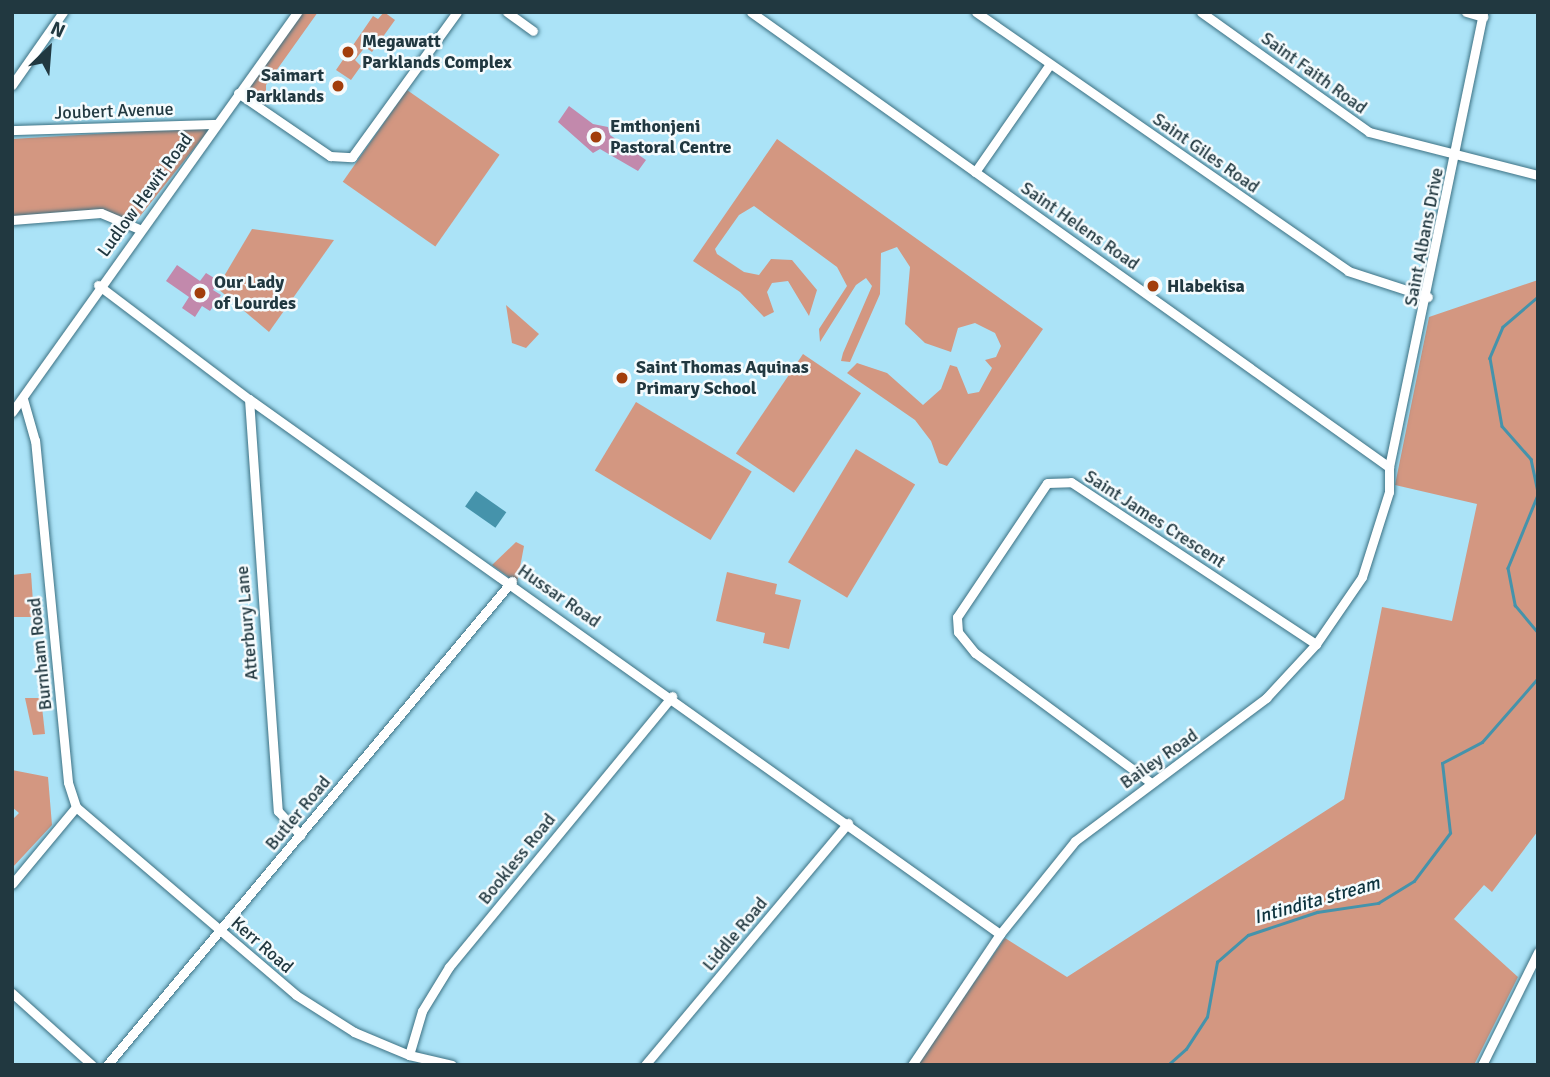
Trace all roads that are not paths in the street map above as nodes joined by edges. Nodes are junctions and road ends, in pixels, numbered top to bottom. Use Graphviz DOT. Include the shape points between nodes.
graph roads {
  1 [pos="63,12"];
  2 [pos="297,12"];
  3 [pos="457,12"];
  4 [pos="507,12"];
  5 [pos="751,12"];
  6 [pos="976,12"];
  7 [pos="1201,12"];
  8 [pos="1466,12"];
  9 [pos="1483,15"];
  10 [pos="533,31"];
  11 [pos="1050,64"];
  12 [pos="12,85"];
  13 [pos="238,93"];
  14 [pos="216,124"];
  15 [pos="12,131"];
  16 [pos="1456,154"];
  17 [pos="975,172"];
  18 [pos="1538,175"];
  19 [pos="12,220"];
  20 [pos="139,229"];
  21 [pos="98,285"];
  22 [pos="1428,297"];
  23 [pos="23,399"];
  24 [pos="249,399"];
  25 [pos="12,412"];
  26 [pos="1390,467"];
  27 [pos="512,582"];
  28 [pos="1316,644"];
  29 [pos="672,696"];
  30 [pos="1150,782"];
  31 [pos="76,807"];
  32 [pos="848,823"];
  33 [pos="300,835"];
  34 [pos="12,884"];
  35 [pos="222,931"];
  36 [pos="1000,934"];
  37 [pos="1538,952"];
  38 [pos="12,993"];
  39 [pos="409,1055"];
  40 [pos="92,1065"];
  41 [pos="107,1065"];
  42 [pos="452,1065"];
  43 [pos="645,1065"];
  44 [pos="912,1065"];
  45 [pos="1482,1065"];
  1 -- 12 [label="street"];
  2 -- 13 [label="street, Ludlow Hewit Road"];
  3 -- 13 [label="street" via="352,157 330,156"];
  4 -- 10 [label="street"];
  5 -- 17 [label="street, Saint Helens Road"];
  6 -- 11 [label="street, Saint Giles Road"];
  7 -- 16 [label="street, Saint Faith Road" via="1369,132"];
  8 -- 9 [label="street"];
  9 -- 16 [label="street, Saint Albans Drive"];
  11 -- 17 [label="street"];
  11 -- 22 [label="street, Saint Giles Road" via="1348,271"];
  13 -- 14 [label="street, Ludlow Hewit Road"];
  14 -- 15 [label="street, Joubert Avenue"];
  14 -- 20 [label="street, Ludlow Hewit Road"];
  16 -- 18 [label="street, Saint Faith Road"];
  16 -- 22 [label="street, Saint Albans Drive"];
  17 -- 26 [label="street, Saint Helens Road"];
  19 -- 20 [label="street" via="101,214"];
  20 -- 21 [label="street, Ludlow Hewit Road"];
  21 -- 23 [label="street, Ludlow Hewit Road"];
  21 -- 24 [label="street, Hussar Road"];
  22 -- 26 [label="street, Saint Albans Drive"];
  23 -- 25 [label="street, Ludlow Hewit Road"];
  23 -- 31 [label="street, Burnham Road" via="35,441 68,782"];
  24 -- 27 [label="street, Hussar Road"];
  24 -- 33 [label="street, Atterbury Lane" via="278,810"];
  26 -- 28 [label="street, Bailey Road" via="1384,513 1362,577"];
  27 -- 29 [label="street, Hussar Road"];
  27 -- 33 [label="street, Butler Road"];
  28 -- 30 [label="street, Bailey Road" via="1266,698"];
  28 -- 30 [label="street, Saint James Crescent" via="1071,482 1047,482 957,617 958,632 975,653"];
  29 -- 32 [label="street, Hussar Road"];
  29 -- 39 [label="street, Bookless Road" via="449,967 422,1011"];
  30 -- 36 [label="street, Bailey Road" via="1075,841"];
  31 -- 34 [label="street"];
  31 -- 35 [label="street, Kerr Road"];
  32 -- 36 [label="street, Hussar Road"];
  32 -- 43 [label="street, Liddle Road"];
  33 -- 35 [label="street, Butler Road"];
  35 -- 39 [label="street, Kerr Road" via="321,1012"];
  35 -- 41 [label="street, Butler Road"];
  36 -- 44 [label="street, Bailey Road"];
  37 -- 45 [label="street"];
  38 -- 40 [label="street"];
  39 -- 42 [label="street, Kerr Road"];
}
